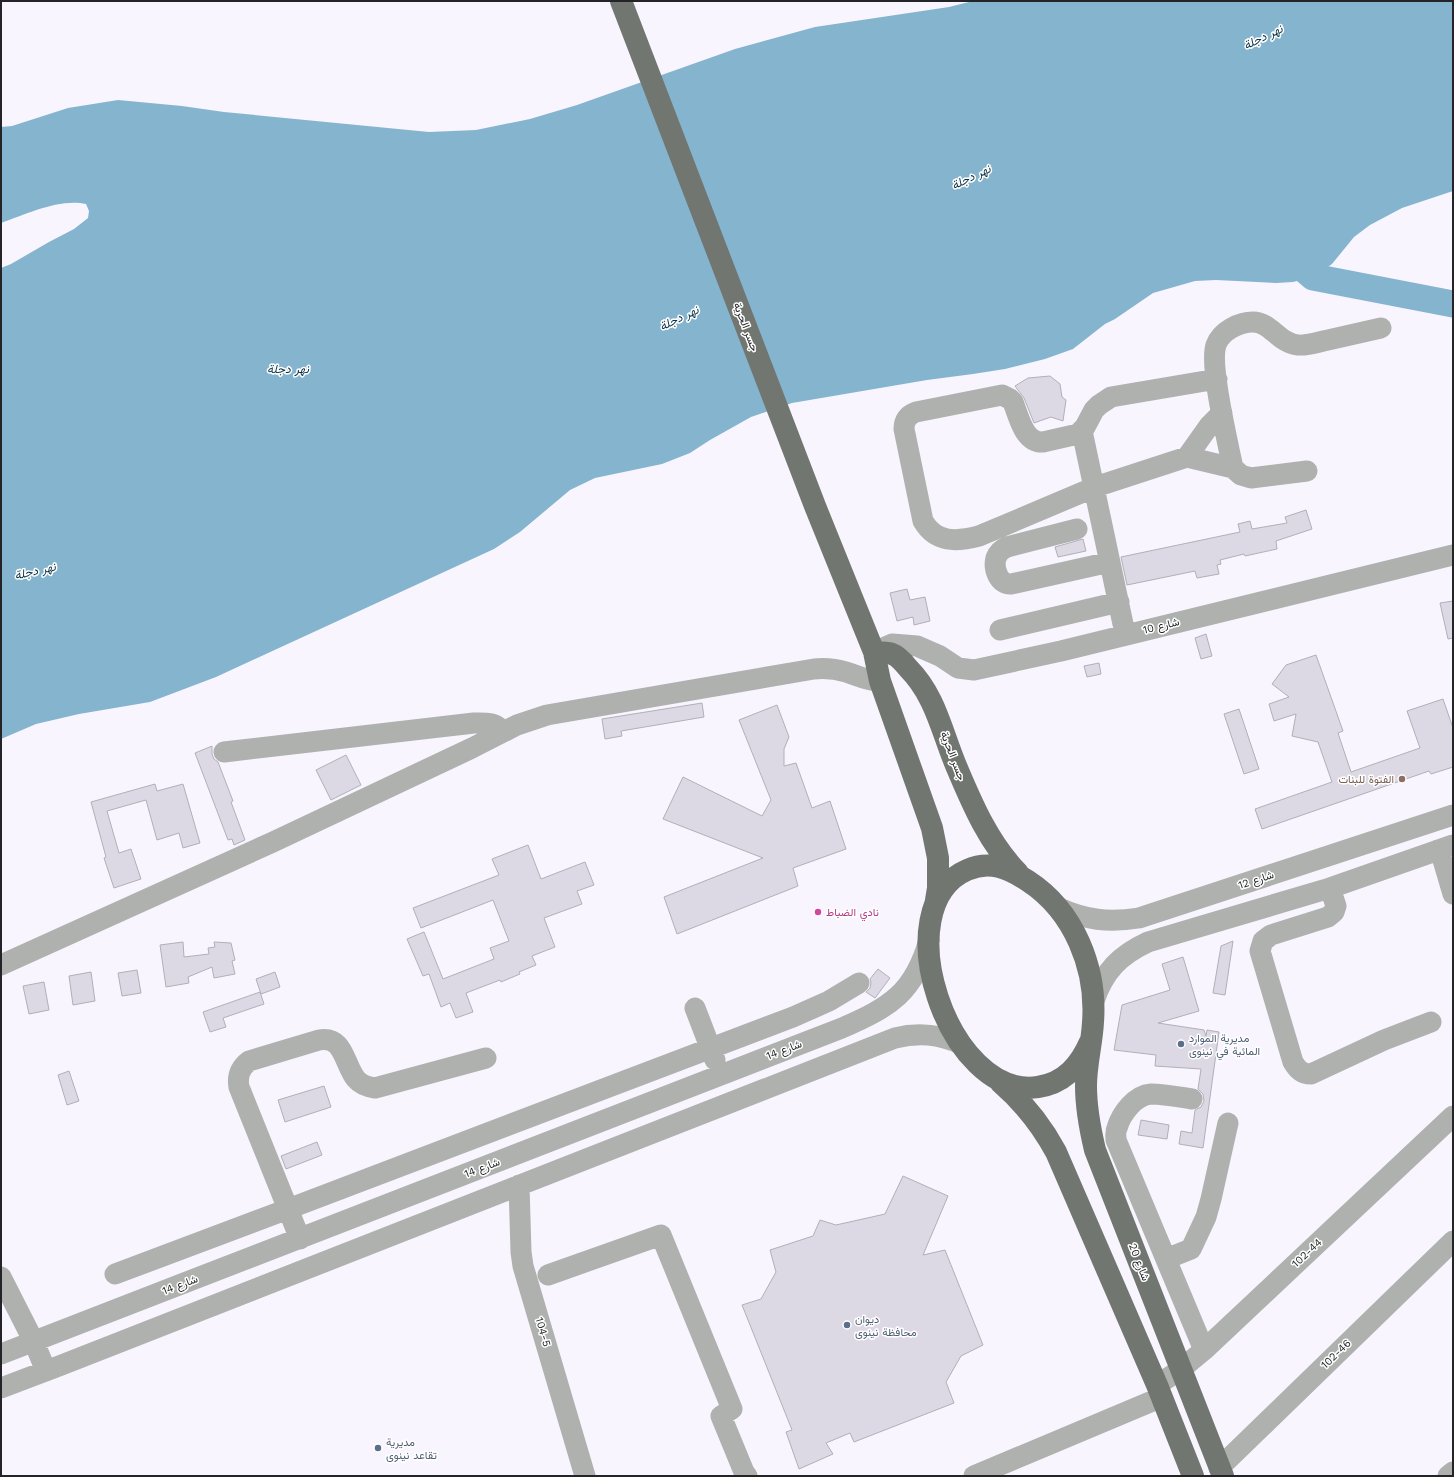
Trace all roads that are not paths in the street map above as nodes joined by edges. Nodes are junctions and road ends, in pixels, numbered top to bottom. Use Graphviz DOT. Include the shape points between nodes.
graph roads {
  1 [pos="622,1"];
  2 [pos="1381,328"];
  3 [pos="1217,379"];
  4 [pos="1222,413"];
  5 [pos="1082,431"];
  6 [pos="1187,457"];
  7 [pos="1233,468"];
  8 [pos="1307,471"];
  9 [pos="1095,487"];
  10 [pos="1078,529"];
  11 [pos="1453,556"];
  12 [pos="1110,562"];
  13 [pos="1119,602"];
  14 [pos="1182,610"];
  15 [pos="1123,624"];
  16 [pos="1000,630"];
  17 [pos="1061,651"];
  18 [pos="874,652"];
  19 [pos="880,681"];
  20 [pos="503,732"];
  21 [pos="224,752"];
  22 [pos="1453,815"];
  23 [pos="1445,847"];
  24 [pos="1021,877"];
  25 [pos="1330,888"];
  26 [pos="1453,894"];
  27 [pos="936,903"];
  28 [pos="1057,907"];
  29 [pos="929,940"];
  30 [pos="1,965"];
  31 [pos="859,983"];
  32 [pos="1094,1000"];
  33 [pos="829,1001"];
  34 [pos="695,1008"];
  35 [pos="1431,1022"];
  36 [pos="842,1028"];
  37 [pos="1090,1042"];
  38 [pos="961,1044"];
  39 [pos="710,1047"];
  40 [pos="486,1058"];
  41 [pos="721,1075"];
  42 [pos="999,1081"];
  43 [pos="617,1084"];
  44 [pos="1192,1099"];
  45 [pos="629,1111"];
  46 [pos="1453,1116"];
  47 [pos="1228,1122"];
  48 [pos="519,1185"];
  49 [pos="288,1209"];
  50 [pos="300,1239"];
  51 [pos="1453,1241"];
  52 [pos="1166,1259"];
  53 [pos="115,1274"];
  54 [pos="548,1275"];
  55 [pos="1,1278"];
  56 [pos="34,1342"];
  57 [pos="1204,1350"];
  58 [pos="1,1354"];
  59 [pos="1180,1370"];
  60 [pos="46,1371"];
  61 [pos="1,1388"];
  62 [pos="1159,1391"];
  63 [pos="1221,1472"];
  64 [pos="585,1476"];
  65 [pos="747,1476"];
  66 [pos="974,1476"];
  67 [pos="1193,1476"];
  1 -- 18 [label="main road, جسر الحرية" via="815,506"];
  2 -- 3 [label="street" via="1300,345 1285,342 1268,327 1258,323 1241,325 1228,330 1216,345"];
  3 -- 4 [label="street"];
  3 -- 5 [label="street" via="1111,397 1098,405"];
  4 -- 6 [label="street" via="1209,426"];
  4 -- 7 [label="street"];
  5 -- 9 [label="street"];
  5 -- 9 [label="street" via="1069,437 1043,442 1033,441 1026,434 1013,402 1002,396 916,412 910,414 904,423 920,514 930,531 942,538 955,540 979,536"];
  6 -- 7 [label="street"];
  6 -- 9 [label="street"];
  7 -- 8 [label="street" via="1241,475 1251,478"];
  9 -- 12 [label="street"];
  10 -- 12 [label="street" via="1002,549 995,563 999,578 1004,583 1011,584"];
  11 -- 17 [label="street, شارع 10"];
  12 -- 13 [label="street"];
  13 -- 15 [label="street"];
  13 -- 16 [label="street"];
  14 -- 15 [label="street"];
  15 -- 17 [label="street" via="1066,637 1061,642"];
  17 -- 18 [label="street, شارع 10" via="968,670 958,668 929,650 917,646 892,644"];
  18 -- 19 [label="main road, جسر الحرية"];
  18 -- 24 [label="main road, جسر الحرية" via="892,653 923,686 937,712 956,767 977,814 992,841"];
  19 -- 20 [label="street" via="865,680 836,669 814,669 547,715 517,724"];
  19 -- 27 [label="main road, جسر الحرية" via="932,828 938,858"];
  20 -- 21 [label="street" via="491,724 468,724"];
  20 -- 30 [label="street" via="274,842"];
  22 -- 28 [label="street, شارع 12" via="1139,918 1097,920"];
  23 -- 25 [label="street"];
  23 -- 26 [label="street" via="1443,860"];
  24 -- 27 [label="main road" via="998,866 972,868 950,881"];
  24 -- 28 [label="main road" via="1040,890"];
  25 -- 32 [label="street" via="1148,942 1127,953 1110,969"];
  25 -- 35 [label="street" via="1336,906 1328,918 1271,935 1262,941 1260,951 1293,1062 1298,1070 1311,1074 1384,1040"];
  27 -- 29 [label="main road"];
  28 -- 32 [label="main road" via="1079,941 1087,960"];
  29 -- 36 [label="street, شارع 14" via="918,970 898,996 886,1006"];
  29 -- 38 [label="main road" via="929,959 939,1004"];
  31 -- 33 [label="street"];
  32 -- 37 [label="main road" via="1094,1022"];
  33 -- 36 [label="street"];
  33 -- 39 [label="street"];
  34 -- 39 [label="street"];
  36 -- 41 [label="street, شارع 14"];
  37 -- 42 [label="main road" via="1084,1057 1074,1070 1046,1086 1030,1088"];
  37 -- 59 [label="main road, شارع 20" via="1087,1108 1095,1150"];
  38 -- 42 [label="main road" via="981,1067"];
  38 -- 48 [label="street" via="929,1034 895,1038"];
  39 -- 41 [label="street"];
  39 -- 43 [label="street"];
  40 -- 49 [label="street" via="375,1088 355,1078 340,1048 328,1040 319,1040 245,1064 238,1077 239,1087"];
  41 -- 45 [label="street, شارع 14"];
  42 -- 62 [label="main road" via="1037,1121 1056,1152"];
  43 -- 45 [label="street"];
  43 -- 49 [label="street"];
  44 -- 52 [label="street" via="1150,1094 1141,1097 1130,1105 1116,1129 1116,1140 1121,1154"];
  45 -- 50 [label="street, شارع 14"];
  46 -- 57 [label="street, 102-44"];
  47 -- 52 [label="street" via="1206,1217 1191,1249"];
  48 -- 60 [label="street"];
  48 -- 64 [label="street, 104-5" via="524,1266"];
  49 -- 50 [label="street"];
  49 -- 53 [label="street"];
  50 -- 56 [label="street, شارع 14"];
  51 -- 63 [label="street, 102-46"];
  52 -- 57 [label="street"];
  54 -- 65 [label="street" via="661,1235 732,1409 721,1416"];
  55 -- 56 [label="street"];
  56 -- 58 [label="street, شارع 14"];
  56 -- 60 [label="street"];
  57 -- 59 [label="street, 102-44"];
  59 -- 62 [label="street, 102-44"];
  59 -- 63 [label="main road, شارع 20"];
  60 -- 61 [label="street"];
  62 -- 66 [label="street, 102-44"];
  62 -- 67 [label="main road"];
}
